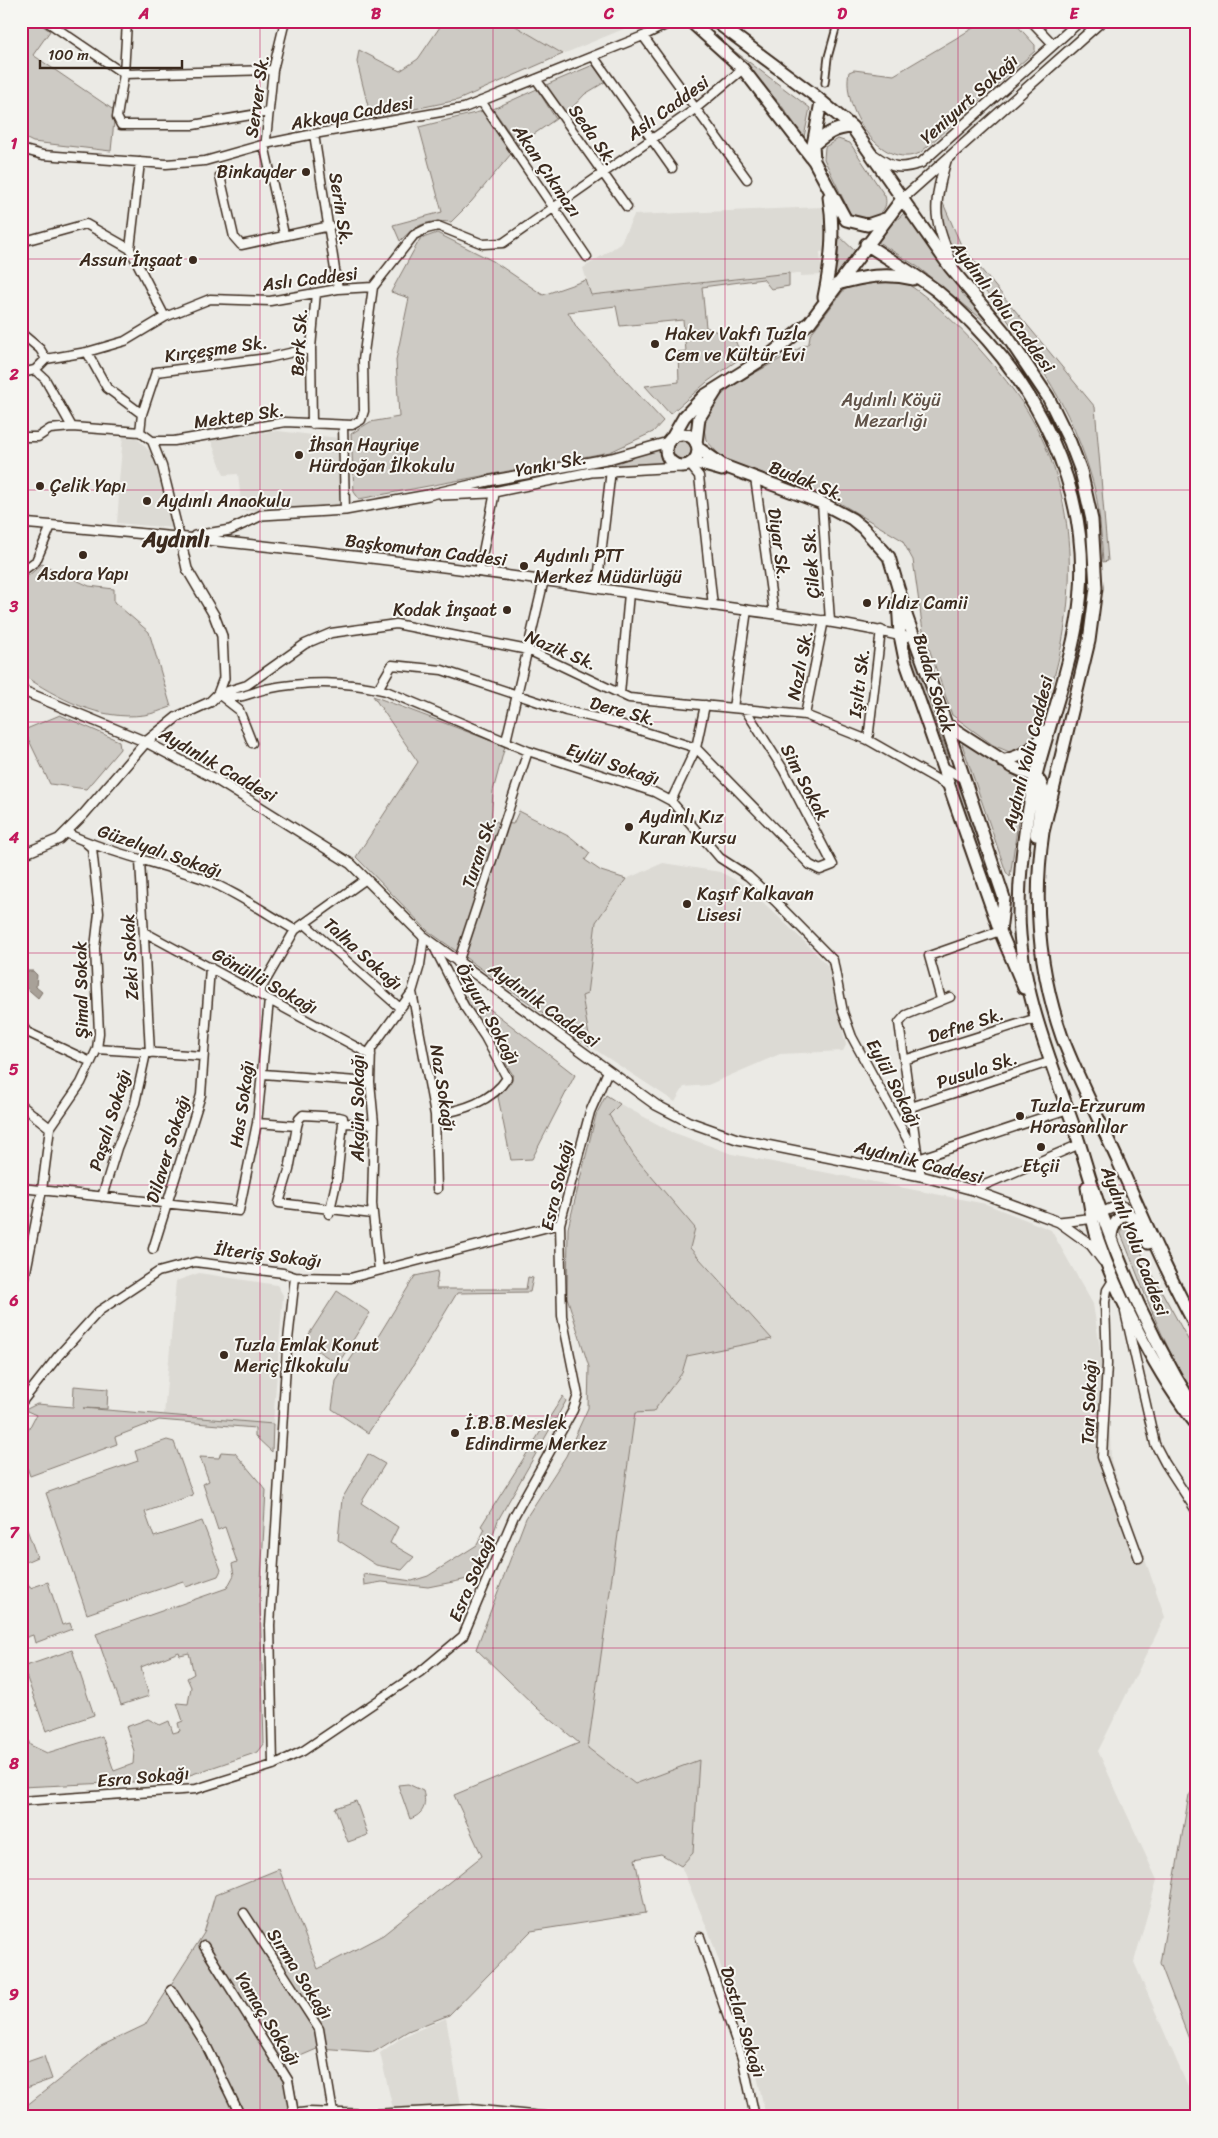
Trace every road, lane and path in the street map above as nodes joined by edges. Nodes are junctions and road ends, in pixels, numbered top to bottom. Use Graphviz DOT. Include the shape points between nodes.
graph roads {
  1 [pos="46,21"];
  2 [pos="127,21"];
  3 [pos="284,21"];
  4 [pos="674,21"];
  5 [pos="690,21"];
  6 [pos="715,21"];
  7 [pos="838,21"];
  8 [pos="1031,21"];
  9 [pos="1080,21"];
  10 [pos="1102,21"];
  11 [pos="643,36"];
  12 [pos="1053,44"];
  13 [pos="594,56"];
  14 [pos="743,69"];
  15 [pos="273,70"];
  16 [pos="124,74"];
  17 [pos="536,79"];
  18 [pos="825,83"];
  19 [pos="481,101"];
  20 [pos="821,102"];
  21 [pos="695,109"];
  22 [pos="269,112"];
  23 [pos="852,127"];
  24 [pos="314,134"];
  25 [pos="652,139"];
  26 [pos="266,144"];
  27 [pos="813,145"];
  28 [pos="21,149"];
  29 [pos="869,152"];
  30 [pos="946,161"];
  31 [pos="140,162"];
  32 [pos="814,162"];
  33 [pos="672,168"];
  34 [pos="602,174"];
  35 [pos="220,176"];
  36 [pos="747,179"];
  37 [pos="827,189"];
  38 [pos="902,199"];
  39 [pos="627,207"];
  40 [pos="554,208"];
  41 [pos="887,218"];
  42 [pos="330,226"];
  43 [pos="284,234"];
  44 [pos="22,240"];
  45 [pos="866,244"];
  46 [pos="130,249"];
  47 [pos="587,257"];
  48 [pos="957,275"];
  49 [pos="925,282"];
  50 [pos="836,284"];
  51 [pos="373,287"];
  52 [pos="338,289"];
  53 [pos="316,293"];
  54 [pos="823,304"];
  55 [pos="165,317"];
  56 [pos="21,333"];
  57 [pos="311,348"];
  58 [pos="87,352"];
  59 [pos="46,359"];
  60 [pos="35,370"];
  61 [pos="21,373"];
  62 [pos="724,382"];
  63 [pos="142,414"];
  64 [pos="312,424"];
  65 [pos="343,425"];
  66 [pos="72,427"];
  67 [pos="140,432"];
  68 [pos="21,437"];
  69 [pos="670,440"];
  70 [pos="152,441"];
  71 [pos="697,446"];
  72 [pos="688,464"];
  73 [pos="611,470"];
  74 [pos="755,478"];
  75 [pos="495,492"];
  76 [pos="428,495"];
  77 [pos="822,503"];
  78 [pos="345,510"];
  79 [pos="21,523"];
  80 [pos="52,526"];
  81 [pos="180,538"];
  82 [pos="21,572"];
  83 [pos="479,572"];
  84 [pos="544,580"];
  85 [pos="898,586"];
  86 [pos="598,588"];
  87 [pos="629,593"];
  88 [pos="713,606"];
  89 [pos="747,610"];
  90 [pos="774,614"];
  91 [pos="827,621"];
  92 [pos="881,630"];
  93 [pos="900,635"];
  94 [pos="914,639"];
  95 [pos="528,650"];
  96 [pos="378,689"];
  97 [pos="21,690"];
  98 [pos="517,693"];
  99 [pos="218,694"];
  100 [pos="620,694"];
  101 [pos="705,705"];
  102 [pos="733,708"];
  103 [pos="745,709"];
  104 [pos="1054,712"];
  105 [pos="805,715"];
  106 [pos="946,724"];
  107 [pos="868,740"];
  108 [pos="146,742"];
  109 [pos="506,742"];
  110 [pos="252,743"];
  111 [pos="696,748"];
  112 [pos="528,751"];
  113 [pos="1002,760"];
  114 [pos="941,765"];
  115 [pos="1036,777"];
  116 [pos="964,779"];
  117 [pos="947,785"];
  118 [pos="671,801"];
  119 [pos="66,833"];
  120 [pos="85,842"];
  121 [pos="21,855"];
  122 [pos="140,860"];
  123 [pos="827,867"];
  124 [pos="366,879"];
  125 [pos="1038,897"];
  126 [pos="305,924"];
  127 [pos="295,930"];
  128 [pos="144,932"];
  129 [pos="1000,932"];
  130 [pos="424,937"];
  131 [pos="432,942"];
  132 [pos="458,963"];
  133 [pos="210,967"];
  134 [pos="412,992"];
  135 [pos="258,994"];
  136 [pos="950,997"];
  137 [pos="941,999"];
  138 [pos="268,1000"];
  139 [pos="400,1008"];
  140 [pos="1037,1018"];
  141 [pos="21,1024"];
  142 [pos="97,1049"];
  143 [pos="148,1053"];
  144 [pos="203,1056"];
  145 [pos="371,1056"];
  146 [pos="904,1060"];
  147 [pos="1052,1061"];
  148 [pos="91,1062"];
  149 [pos="608,1071"];
  150 [pos="263,1074"];
  151 [pos="370,1082"];
  152 [pos="21,1105"];
  153 [pos="911,1107"];
  154 [pos="1068,1109"];
  155 [pos="435,1115"];
  156 [pos="256,1123"];
  157 [pos="343,1123"];
  158 [pos="374,1124"];
  159 [pos="297,1126"];
  160 [pos="50,1128"];
  161 [pos="1080,1144"];
  162 [pos="918,1159"];
  163 [pos="921,1176"];
  164 [pos="21,1188"];
  165 [pos="437,1189"];
  166 [pos="42,1190"];
  167 [pos="973,1190"];
  168 [pos="102,1197"];
  169 [pos="167,1204"];
  170 [pos="329,1212"];
  171 [pos="373,1214"];
  172 [pos="1092,1214"];
  173 [pos="1133,1218"];
  174 [pos="1059,1222"];
  175 [pos="560,1224"];
  176 [pos="1111,1238"];
  177 [pos="153,1249"];
  178 [pos="1109,1268"];
  179 [pos="379,1270"];
  180 [pos="295,1277"];
  181 [pos="1114,1280"];
  182 [pos="1174,1287"];
  183 [pos="1122,1296"];
  184 [pos="21,1297"];
  185 [pos="1105,1302"];
  186 [pos="1197,1328"];
  187 [pos="21,1403"];
  188 [pos="1197,1413"];
  189 [pos="1197,1426"];
  190 [pos="1197,1512"];
  191 [pos="1139,1558"];
  192 [pos="273,1765"];
  193 [pos="21,1801"];
  194 [pos="244,1913"];
  195 [pos="700,1937"];
  196 [pos="204,1946"];
  197 [pos="171,1990"];
  198 [pos="333,2113"];
  199 [pos="471,2113"];
  200 [pos="294,2114"];
  201 [pos="241,2117"];
  202 [pos="266,2117"];
  203 [pos="552,2117"];
  204 [pos="755,2117"];
  1 -- 16 [label="street"];
  2 -- 16 [label="street"];
  3 -- 15 [label="street, Server Sk."];
  4 -- 11 [label="street, Akkaya Caddesi"];
  5 -- 14 [label="main road"];
  6 -- 20 [label="main road, Aydınlı Yolu Caddesi"];
  7 -- 18 [label="street" via="828,56"];
  8 -- 12 [label="street"];
  9 -- 12 [label="street, Yeniyurt Sokağı"];
  10 -- 30 [label="street, Yeniyurt Sokağı"];
  11 -- 13 [label="street, Akkaya Caddesi"];
  11 -- 21 [label="street"];
  12 -- 29 [label="street, Yeniyurt Sokağı" via="921,163 891,167"];
  13 -- 17 [label="street, Akkaya Caddesi"];
  13 -- 25 [label="street"];
  14 -- 21 [label="street, Aslı Caddesi"];
  14 -- 32 [label="main road"];
  15 -- 16 [label="street"];
  15 -- 22 [label="street, Server Sk."];
  16 -- 22 [label="street" via="117,117 121,126 193,125"];
  17 -- 19 [label="street, Akkaya Caddesi"];
  17 -- 34 [label="street, Seda Sk."];
  19 -- 24 [label="street, Akkaya Caddesi" via="455,110"];
  19 -- 40 [label="street, Akan Çıkmazı"];
  20 -- 23 [label="main road, Aydınlı Yolu Caddesi"];
  20 -- 27 [label="main road"];
  21 -- 25 [label="street, Aslı Caddesi"];
  21 -- 36 [label="street"];
  22 -- 26 [label="street, Server Sk."];
  23 -- 27 [label="main road" via="838,128"];
  23 -- 29 [label="main road, Aydınlı Yolu Caddesi"];
  24 -- 26 [label="street, Akkaya Caddesi"];
  24 -- 42 [label="street, Serin Sk."];
  25 -- 33 [label="street"];
  25 -- 34 [label="street, Aslı Caddesi"];
  26 -- 31 [label="street, Akkaya Caddesi" via="192,163"];
  26 -- 43 [label="street, Server Sk."];
  27 -- 32 [label="main road"];
  28 -- 31 [label="street, Akkaya Caddesi" via="43,155"];
  29 -- 38 [label="main road, Aydınlı Yolu Caddesi"];
  30 -- 38 [label="street, Yeniyurt Sokağı"];
  30 -- 48 [label="street, Yeniyurt Sokağı" via="936,193 936,209 938,228"];
  31 -- 46 [label="street"];
  32 -- 37 [label="main road"];
  34 -- 39 [label="street, Seda Sk."];
  34 -- 40 [label="street, Aslı Caddesi"];
  35 -- 43 [label="street" via="234,237 241,245"];
  37 -- 41 [label="main road" via="846,220 867,225"];
  37 -- 54 [label="main road" via="831,210 832,260"];
  38 -- 41 [label="main road"];
  38 -- 48 [label="main road, Aydınlı Yolu Caddesi"];
  40 -- 47 [label="street, Akan Çıkmazı"];
  40 -- 51 [label="street, Aslı Caddesi" via="503,243 494,245 483,244 438,226 426,229 414,235"];
  41 -- 45 [label="main road"];
  42 -- 43 [label="street"];
  42 -- 52 [label="street, Serin Sk."];
  44 -- 46 [label="street" via="86,224"];
  45 -- 49 [label="main road, Aydınlı Yolu Caddesi"];
  45 -- 50 [label="main road"];
  46 -- 55 [label="street"];
  48 -- 125 [label="main road, Aydınlı Yolu Caddesi" via="1005,333 1048,397 1081,471 1092,520 1096,568 1093,618 1044,832"];
  49 -- 50 [label="main road" via="885,275 865,276"];
  49 -- 104 [label="main road, Aydınlı Yolu Caddesi" via="1003,358 1043,422 1069,485 1081,548 1082,579 1078,620"];
  50 -- 54 [label="main road"];
  51 -- 52 [label="street, Aslı Caddesi"];
  51 -- 65 [label="street, Mektep Sk." via="363,360 364,410 361,420"];
  52 -- 53 [label="street, Aslı Caddesi"];
  53 -- 55 [label="street, Aslı Caddesi" via="270,301 210,299"];
  53 -- 57 [label="street, Berk Sk."];
  54 -- 62 [label="main road" via="810,322 771,354"];
  55 -- 58 [label="street, Aslı Caddesi" via="126,341"];
  56 -- 59 [label="street" via="40,349"];
  57 -- 63 [label="street, Kırçeşme Sk." via="268,358 156,372"];
  57 -- 64 [label="street, Berk Sk."];
  58 -- 59 [label="street, Aslı Caddesi"];
  58 -- 63 [label="street" via="107,388"];
  59 -- 60 [label="street"];
  60 -- 61 [label="street"];
  60 -- 66 [label="street" via="45,379"];
  62 -- 69 [label="main road" via="690,409"];
  62 -- 71 [label="main road" via="699,418"];
  63 -- 67 [label="street, Kırçeşme Sk."];
  64 -- 65 [label="street, Mektep Sk."];
  64 -- 70 [label="street, Mektep Sk." via="285,422 174,441"];
  65 -- 78 [label="street"];
  66 -- 67 [label="street"];
  66 -- 68 [label="street" via="50,429 38,437"];
  67 -- 70 [label="street"];
  69 -- 71 [label="main road" via="685,434"];
  69 -- 72 [label="main road" via="667,457"];
  69 -- 76 [label="street, Yankı Sk." via="612,458"];
  70 -- 81 [label="street" via="162,466"];
  71 -- 72 [label="main road"];
  71 -- 74 [label="main road" via="724,466"];
  72 -- 73 [label="street, Yankı Sk."];
  72 -- 74 [label="main road"];
  72 -- 88 [label="street" via="699,476"];
  73 -- 75 [label="street, Yankı Sk."];
  73 -- 86 [label="street"];
  74 -- 77 [label="main road, Budak Sk."];
  74 -- 90 [label="street, Diyar Sk."];
  75 -- 76 [label="street, Yankı Sk."];
  75 -- 83 [label="street"];
  76 -- 78 [label="street, Yankı Sk."];
  77 -- 85 [label="main road, Budak Sk." via="852,519 880,546 893,564"];
  77 -- 91 [label="street, Çilek Sk."];
  78 -- 81 [label="street, Yankı Sk." via="262,515 219,533"];
  79 -- 80 [label="street, Başkomutan Caddesi"];
  80 -- 81 [label="street, Başkomutan Caddesi"];
  80 -- 82 [label="street" via="36,561"];
  81 -- 83 [label="street, Başkomutan Caddesi"];
  81 -- 99 [label="street" via="187,569 214,615 222,636 224,678"];
  83 -- 84 [label="street, Başkomutan Caddesi"];
  84 -- 86 [label="street, Başkomutan Caddesi"];
  84 -- 95 [label="street"];
  85 -- 93 [label="main road, Budak Sokak"];
  85 -- 94 [label="main road, Budak Sokak"];
  86 -- 87 [label="street, Başkomutan Caddesi"];
  87 -- 88 [label="street, Başkomutan Caddesi"];
  87 -- 100 [label="street"];
  88 -- 89 [label="street, Başkomutan Caddesi"];
  89 -- 90 [label="street, Başkomutan Caddesi"];
  89 -- 102 [label="street"];
  90 -- 91 [label="street, Başkomutan Caddesi"];
  91 -- 92 [label="street, Başkomutan Caddesi"];
  91 -- 105 [label="street, Nazlı Sk."];
  92 -- 93 [label="street, Başkomutan Caddesi"];
  92 -- 107 [label="street, Işıltı Sk."];
  93 -- 94 [label="street, Başkomutan Caddesi"];
  93 -- 114 [label="main road, Budak Sokak" via="905,660"];
  94 -- 106 [label="main road, Budak Sokak"];
  95 -- 98 [label="street"];
  95 -- 99 [label="street, Nazik Sk." via="396,624 331,633 304,644 246,685"];
  95 -- 100 [label="street, Nazik Sk."];
  96 -- 98 [label="street, Dere Sk." via="392,665 442,670"];
  96 -- 99 [label="street, Eylül Sokağı" via="338,683 266,689 235,699"];
  96 -- 109 [label="street, Eylül Sokağı"];
  97 -- 108 [label="street, Aydınlık Caddesi"];
  98 -- 109 [label="street"];
  98 -- 111 [label="street, Dere Sk." via="566,711"];
  99 -- 108 [label="street, Nazik Sk." via="210,702 177,717"];
  99 -- 110 [label="street" via="239,710"];
  100 -- 101 [label="street, Nazik Sk." via="629,698"];
  101 -- 102 [label="street, Nazik Sk."];
  101 -- 111 [label="street"];
  102 -- 103 [label="street, Nazik Sk."];
  103 -- 105 [label="street, Nazik Sk."];
  103 -- 123 [label="street, Sim Sokak" via="783,769 824,846 833,865"];
  104 -- 113 [label="main road" via="1034,748"];
  104 -- 115 [label="main road, Aydınlı Yolu Caddesi"];
  105 -- 107 [label="street, Nazik Sk."];
  106 -- 113 [label="main road"];
  106 -- 116 [label="main road, Budak Sokak"];
  107 -- 117 [label="street, Nazik Sk."];
  108 -- 119 [label="street, Nazik Sk."];
  108 -- 124 [label="street, Aydınlık Caddesi" via="212,777 351,864"];
  109 -- 112 [label="street, Eylül Sokağı"];
  111 -- 118 [label="street"];
  111 -- 123 [label="street, Dere Sk." via="810,865 820,870"];
  112 -- 118 [label="street, Eylül Sokağı" via="654,792"];
  112 -- 132 [label="street, Turan Sk."];
  113 -- 115 [label="main road"];
  114 -- 116 [label="street"];
  114 -- 117 [label="main road, Budak Sokak"];
  115 -- 125 [label="main road" via="1044,790 1035,842"];
  115 -- 140 [label="main road, Aydınlı Yolu Caddesi" via="1022,854 1019,916 1024,964"];
  116 -- 129 [label="main road, Budak Sokak" via="1004,898"];
  117 -- 129 [label="main road, Budak Sokak"];
  118 -- 162 [label="street, Eylül Sokağı" via="720,858 748,876 833,960 852,1037"];
  119 -- 120 [label="street, Güzelyalı Sokağı"];
  119 -- 121 [label="street, Nazik Sk." via="51,844"];
  120 -- 122 [label="street, Güzelyalı Sokağı"];
  120 -- 142 [label="street, Şimal Sokak" via="92,848 99,913 95,948 100,1033"];
  122 -- 127 [label="street, Güzelyalı Sokağı" via="228,890"];
  122 -- 128 [label="street, Zeki Sokak"];
  124 -- 126 [label="street"];
  124 -- 130 [label="street, Aydınlık Caddesi"];
  125 -- 182 [label="main road, Aydınlı Yolu Caddesi" via="1042,958 1062,1037"];
  126 -- 127 [label="street"];
  126 -- 139 [label="street, Talha Sokağı"];
  127 -- 135 [label="street"];
  128 -- 133 [label="street, Gönüllü Sokağı"];
  128 -- 143 [label="street, Zeki Sokak"];
  129 -- 137 [label="street" via="929,956"];
  129 -- 140 [label="main road, Budak Sokak"];
  130 -- 131 [label="street, Aydınlık Caddesi"];
  130 -- 134 [label="street, Akgün Sokağı"];
  131 -- 132 [label="street, Aydınlık Caddesi"];
  131 -- 155 [label="street, Özyurt Sokağı" via="464,1006 486,1037 507,1078 500,1090 482,1101 455,1112"];
  132 -- 149 [label="street, Aydınlık Caddesi"];
  133 -- 135 [label="street, Gönüllü Sokağı"];
  133 -- 144 [label="street, Dilaver Sokağı"];
  134 -- 139 [label="street, Akgün Sokağı"];
  134 -- 155 [label="street, Naz Sokağı"];
  135 -- 138 [label="street, Gönüllü Sokağı"];
  136 -- 137 [label="street"];
  137 -- 146 [label="street" via="906,1015 899,1023"];
  138 -- 145 [label="street, Gönüllü Sokağı"];
  138 -- 150 [label="street, Has Sokağı"];
  139 -- 145 [label="street, Akgün Sokağı" via="372,1049"];
  140 -- 146 [label="street, Defne Sk."];
  140 -- 147 [label="main road, Aydınlı Yolu Caddesi"];
  141 -- 148 [label="street" via="28,1032"];
  142 -- 143 [label="street"];
  142 -- 148 [label="street, Şimal Sokak"];
  143 -- 144 [label="street"];
  143 -- 168 [label="street, Paşalı Sokağı" via="135,1102"];
  144 -- 169 [label="street, Dilaver Sokağı" via="201,1096"];
  145 -- 151 [label="street, Akgün Sokağı"];
  146 -- 153 [label="street"];
  147 -- 153 [label="street, Pusula Sk."];
  147 -- 154 [label="main road, Aydınlı Yolu Caddesi"];
  148 -- 160 [label="street, Şimal Sokak" via="81,1083"];
  149 -- 163 [label="street, Aydınlık Caddesi" via="656,1105 689,1122 737,1139"];
  149 -- 175 [label="street, Esra Sokağı" via="590,1112"];
  150 -- 151 [label="street"];
  150 -- 156 [label="street, Has Sokağı"];
  151 -- 158 [label="street, Akgün Sokağı"];
  152 -- 160 [label="street"];
  153 -- 162 [label="street"];
  154 -- 161 [label="main road, Aydınlı Yolu Caddesi"];
  154 -- 162 [label="street"];
  155 -- 165 [label="street, Naz Sokağı"];
  156 -- 159 [label="street"];
  156 -- 169 [label="street, Has Sokağı" via="238,1211"];
  157 -- 158 [label="street"];
  157 -- 159 [label="street" via="343,1118 339,1117 303,1115"];
  157 -- 170 [label="street" via="338,1179"];
  158 -- 171 [label="street, Akgün Sokağı"];
  159 -- 170 [label="street" via="290,1170 279,1203"];
  160 -- 166 [label="street"];
  161 -- 167 [label="street"];
  161 -- 172 [label="main road, Aydınlı Yolu Caddesi"];
  162 -- 163 [label="street, Eylül Sokağı"];
  163 -- 167 [label="street, Aydınlık Caddesi"];
  164 -- 166 [label="street"];
  166 -- 168 [label="street"];
  166 -- 184 [label="street"];
  167 -- 174 [label="street, Aydınlık Caddesi"];
  168 -- 169 [label="street"];
  169 -- 177 [label="street, Dilaver Sokağı"];
  170 -- 171 [label="street"];
  171 -- 179 [label="street, Akgün Sokağı"];
  172 -- 173 [label="street, Aydınlık Caddesi" via="1123,1206"];
  172 -- 174 [label="street, Aydınlık Caddesi"];
  172 -- 176 [label="main road, Aydınlı Yolu Caddesi"];
  172 -- 178 [label="main road"];
  173 -- 176 [label="main road" via="1124,1216 1117,1220 1112,1227"];
  173 -- 182 [label="main road"];
  174 -- 178 [label="street" via="1091,1245"];
  175 -- 179 [label="street, İlteriş Sokağı"];
  175 -- 192 [label="street, Esra Sokağı" via="562,1316 578,1395 573,1410 514,1516 463,1636 420,1672 353,1719 303,1751"];
  176 -- 188 [label="main road, Aydınlı Yolu Caddesi" via="1165,1359"];
  178 -- 181 [label="main road"];
  179 -- 180 [label="street, İlteriş Sokağı" via="350,1278"];
  180 -- 187 [label="street, İlteriş Sokağı" via="282,1272 195,1262 158,1272 99,1311"];
  180 -- 192 [label="street" via="286,1358 270,1625"];
  181 -- 183 [label="main road"];
  181 -- 185 [label="street, Aydınlı Yolu Caddesi" via="1107,1290"];
  182 -- 186 [label="main road, Aydınlı Yolu Caddesi"];
  183 -- 189 [label="main road" via="1170,1387"];
  183 -- 190 [label="street, Aydınlı Yolu Caddesi" via="1155,1444"];
  185 -- 191 [label="street, Tan Sokağı" via="1107,1364 1102,1457"];
  192 -- 193 [label="street, Esra Sokağı" via="196,1789"];
  194 -- 198 [label="street, Sırma Sokağı" via="320,2029"];
  195 -- 204 [label="street, Dostlar Sokağı" via="744,2061"];
  196 -- 200 [label="street, Yamaç Sokağı" via="288,2080"];
  197 -- 201 [label="street" via="206,2043"];
  198 -- 199 [label="street"];
  198 -- 200 [label="street"];
  199 -- 203 [label="street"];
  200 -- 202 [label="street"];
}
